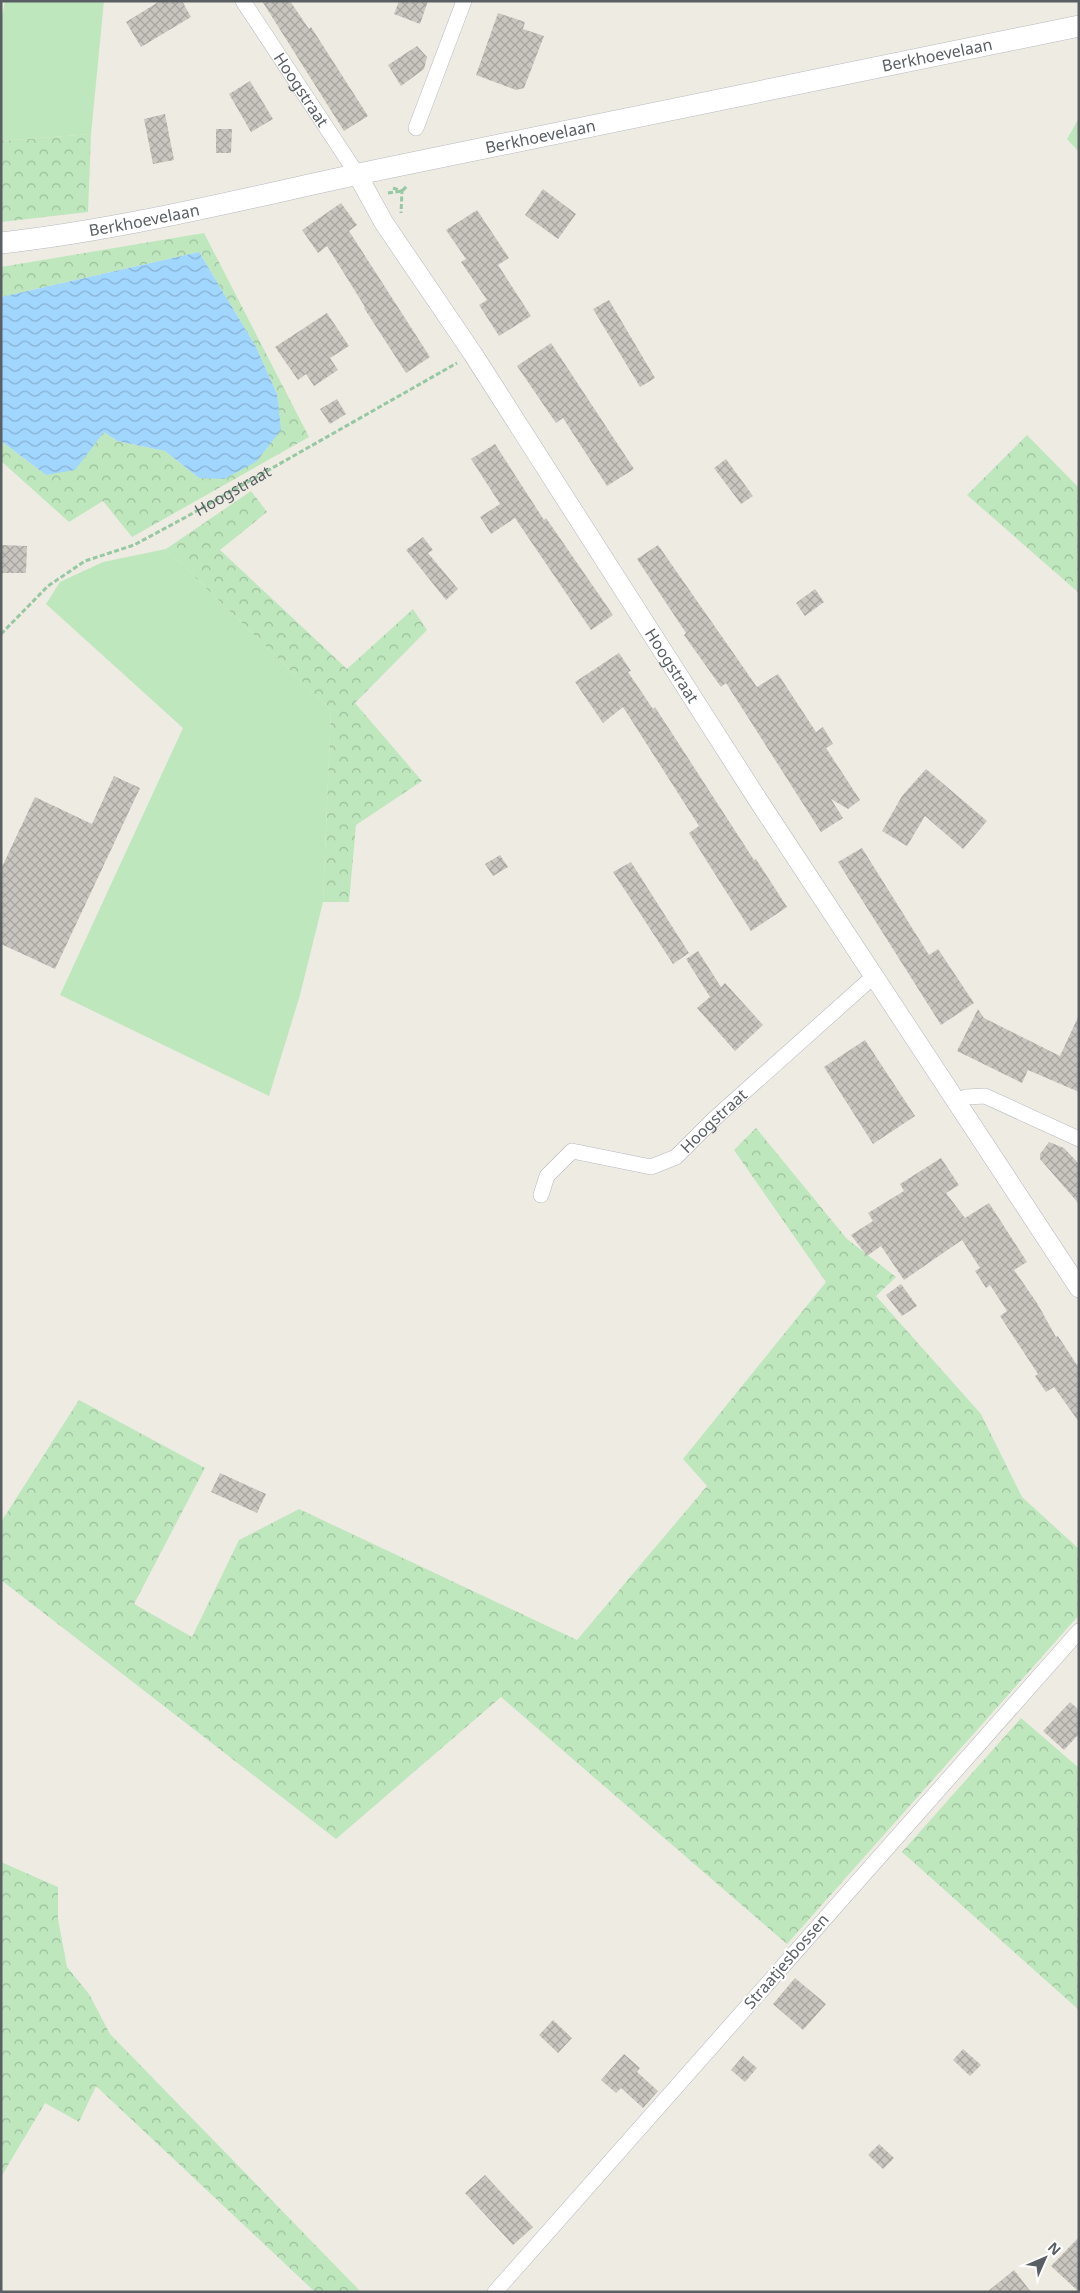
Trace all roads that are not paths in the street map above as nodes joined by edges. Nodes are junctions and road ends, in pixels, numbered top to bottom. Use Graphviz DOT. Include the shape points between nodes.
graph roads {
  1 [pos="243,1"];
  2 [pos="464,1"];
  3 [pos="1079,26"];
  4 [pos="416,128"];
  5 [pos="357,174"];
  6 [pos="1,243"];
  7 [pos="874,976"];
  8 [pos="957,1102"];
  9 [pos="1079,1139"];
  10 [pos="541,1195"];
  11 [pos="1079,1288"];
  12 [pos="1079,1631"];
  13 [pos="495,2292"];
  1 -- 5 [label="street, Hoogstraat"];
  2 -- 4 [label="street"];
  3 -- 5 [label="main road, Berkhoevelaan"];
  5 -- 6 [label="main road, Berkhoevelaan" via="160,217"];
  5 -- 7 [label="street, Hoogstraat" via="384,223 473,354"];
  7 -- 8 [label="street, Hoogstraat"];
  7 -- 10 [label="street, Hoogstraat" via="676,1157 651,1167 572,1151 547,1176"];
  8 -- 9 [label="street" via="966,1096 985,1096"];
  8 -- 11 [label="street, Hoogstraat"];
  12 -- 13 [label="street, Straatjesbossen"];
}
